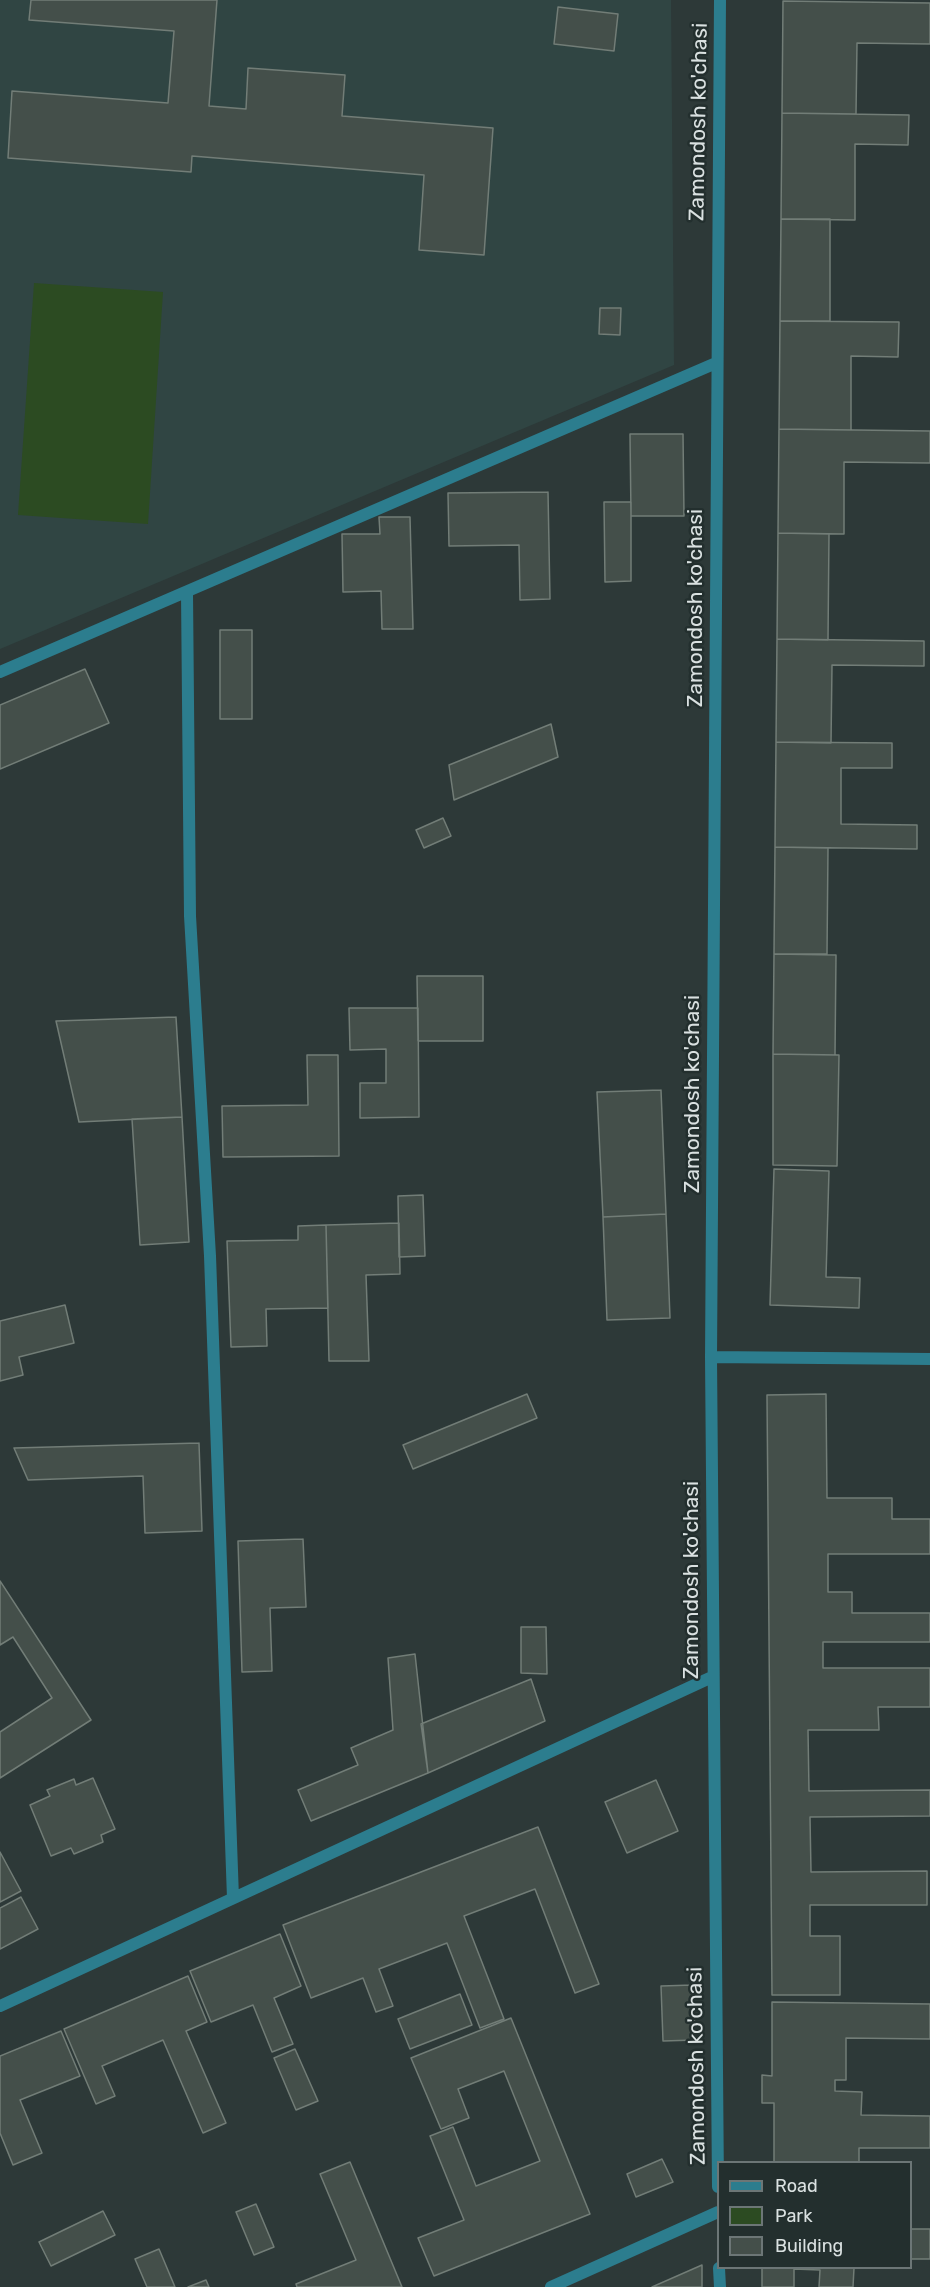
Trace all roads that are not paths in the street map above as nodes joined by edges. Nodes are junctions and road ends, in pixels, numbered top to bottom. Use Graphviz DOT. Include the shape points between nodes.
graph roads {
  1 [pos="720,0"];
  2 [pos="716,363"];
  3 [pos="187,593"];
  4 [pos="0,672"];
  5 [pos="711,1357"];
  6 [pos="930,1359"];
  7 [pos="712,1677"];
  8 [pos="233,1898"];
  9 [pos="0,2006"];
  10 [pos="718,2161"];
  11 [pos="717,2212"];
  12 [pos="719,2269"];
  13 [pos="550,2287"];
  14 [pos="720,2287"];
  1 -- 2 [label="street, Zamondosh ko'chasi"];
  2 -- 3 [label="street"];
  2 -- 5 [label="street, Zamondosh ko'chasi"];
  3 -- 4 [label="street"];
  3 -- 8 [label="street" via="190,916 210,1256"];
  5 -- 6 [label="street"];
  5 -- 7 [label="street, Zamondosh ko'chasi"];
  7 -- 8 [label="street"];
  7 -- 10 [label="street, Zamondosh ko'chasi"];
  8 -- 9 [label="street"];
  11 -- 13 [label="street"];
  12 -- 14 [label="street"];
}
